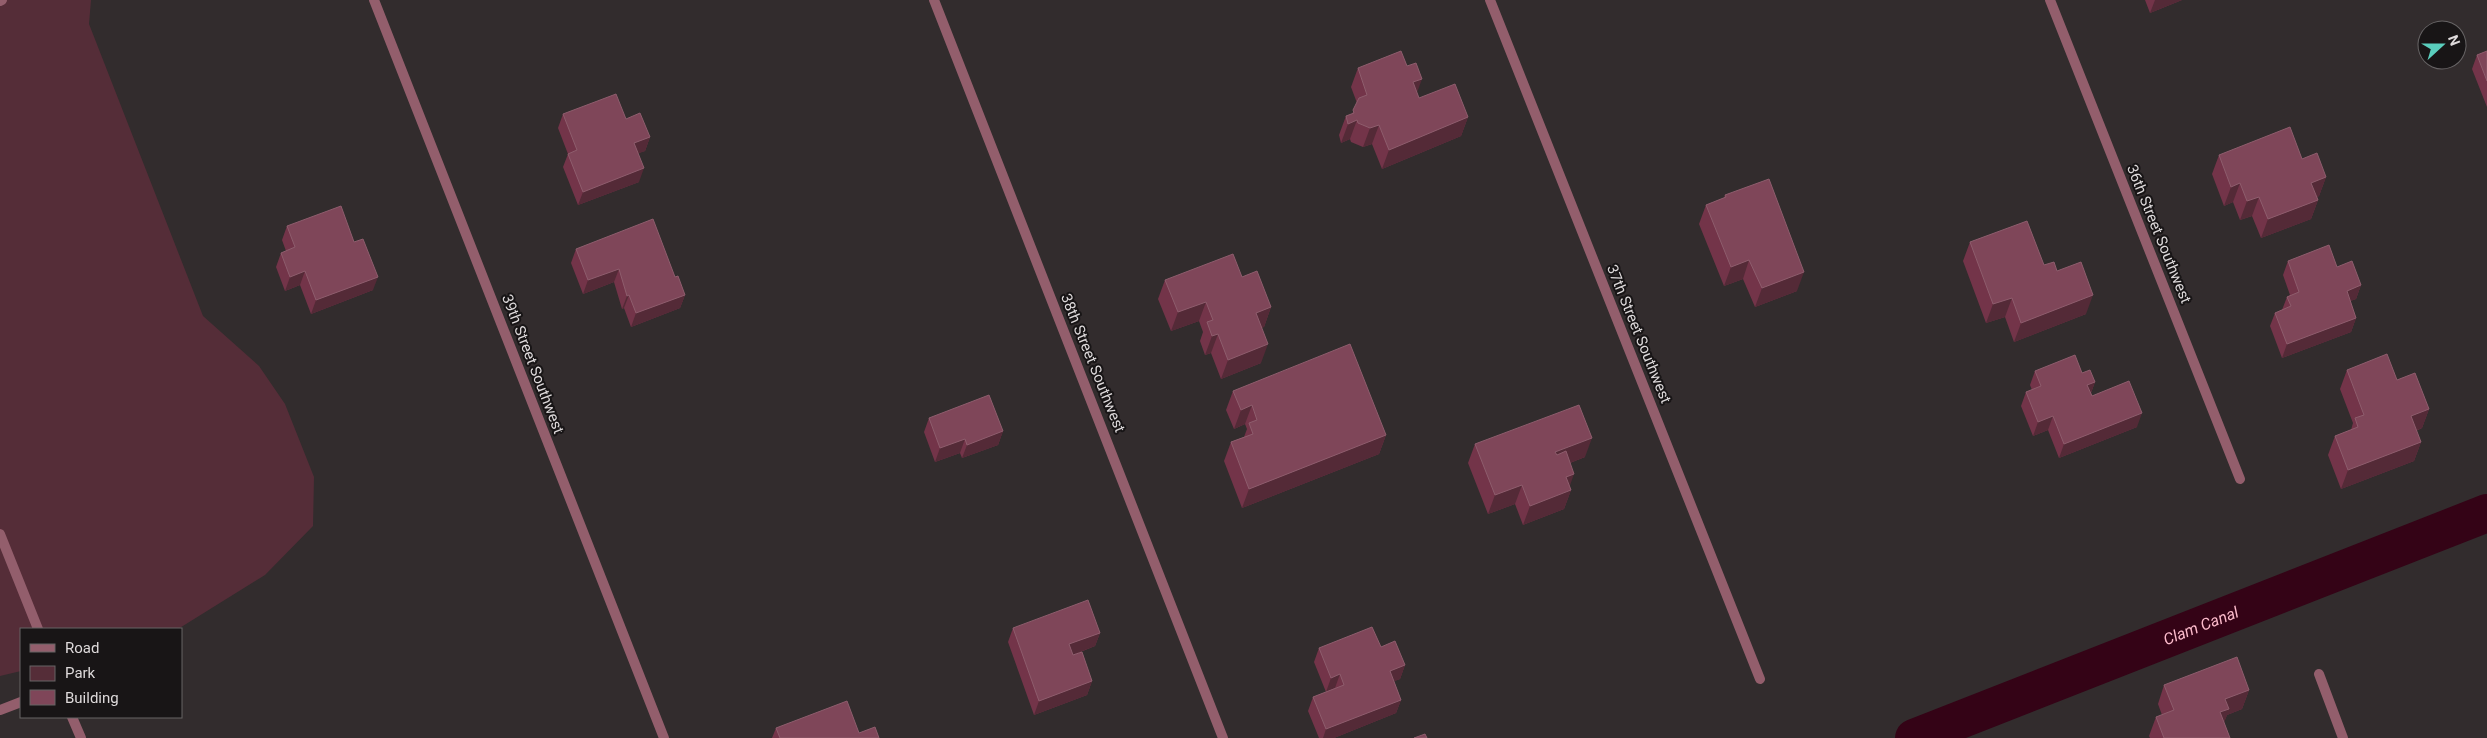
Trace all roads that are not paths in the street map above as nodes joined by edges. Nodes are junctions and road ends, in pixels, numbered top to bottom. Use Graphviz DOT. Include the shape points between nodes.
graph roads {
  1 [pos="374,0"];
  2 [pos="934,0"];
  3 [pos="1490,0"];
  4 [pos="2050,0"];
  5 [pos="2240,479"];
  6 [pos="0,534"];
  7 [pos="38,628"];
  8 [pos="2320,674"];
  9 [pos="1760,679"];
  10 [pos="20,702"];
  11 [pos="0,710"];
  12 [pos="72,718"];
  13 [pos="81,738"];
  14 [pos="664,738"];
  15 [pos="1223,738"];
  16 [pos="2343,738"];
  1 -- 14 [label="street, 39th Street Southwest"];
  2 -- 15 [label="street, 38th Street Southwest"];
  3 -- 9 [label="street, 37th Street Southwest"];
  4 -- 5 [label="street, 36th Street Southwest"];
  6 -- 7 [label="street"];
  8 -- 16 [label="street"];
  10 -- 11 [label="street"];
  12 -- 13 [label="street"];
}
